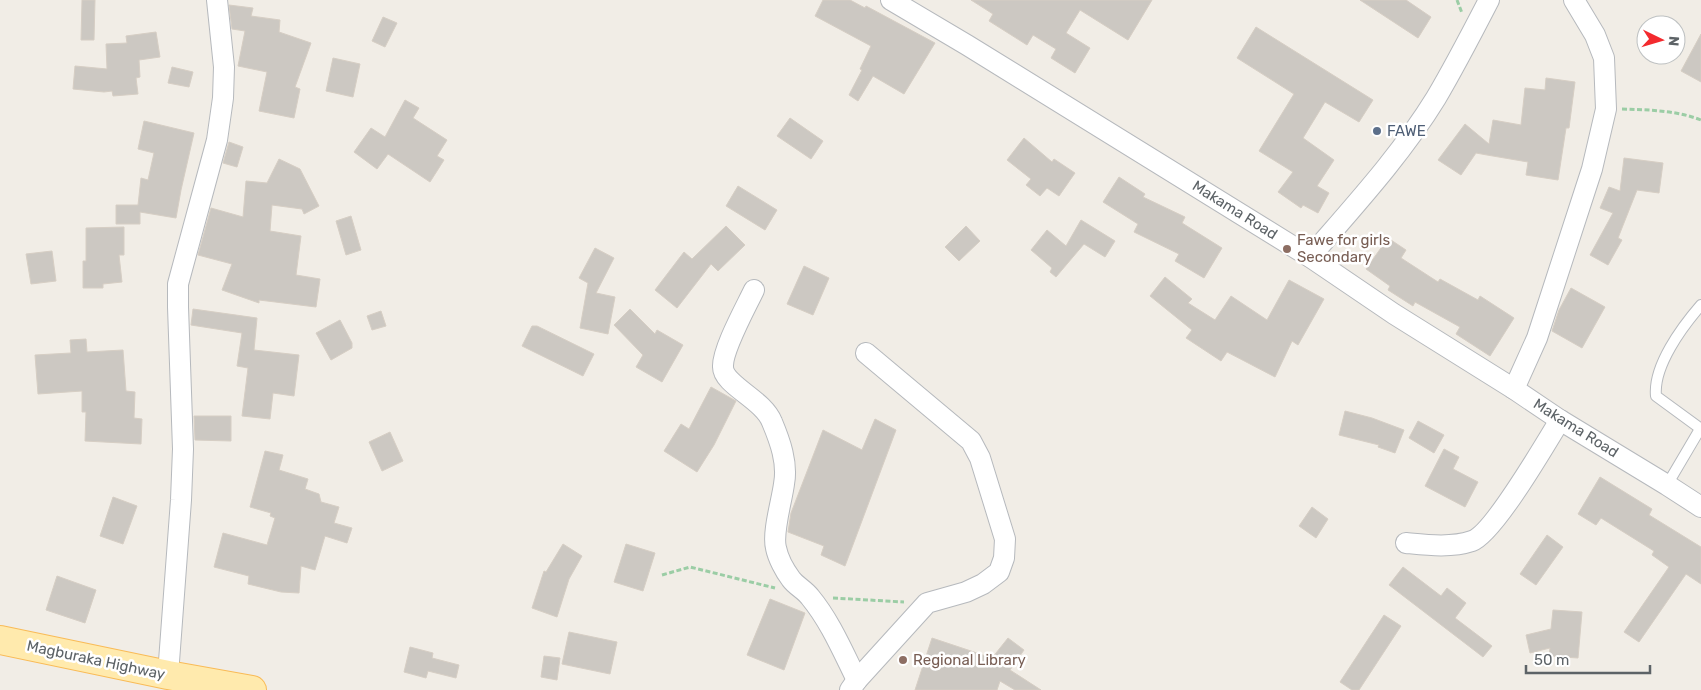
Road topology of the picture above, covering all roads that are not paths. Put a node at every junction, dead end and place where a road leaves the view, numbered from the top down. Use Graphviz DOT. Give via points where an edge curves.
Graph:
graph roads {
  1 [pos="217,0"];
  2 [pos="891,0"];
  3 [pos="1489,0"];
  4 [pos="1574,0"];
  5 [pos="1310,257"];
  6 [pos="754,290"];
  7 [pos="1701,305"];
  8 [pos="866,353"];
  9 [pos="1514,389"];
  10 [pos="1560,420"];
  11 [pos="1701,429"];
  12 [pos="1667,485"];
  13 [pos="1701,507"];
  14 [pos="1406,543"];
  15 [pos="0,640"];
  16 [pos="168,675"];
  17 [pos="854,685"];
  18 [pos="252,690"];
  1 -- 16 [label="street" via="224,67 223,98 217,140 178,284 183,450"];
  2 -- 5 [label="street, Makama Road"];
  3 -- 5 [label="street" via="1436,98 1407,140"];
  4 -- 9 [label="street" via="1595,35 1604,58 1606,109 1592,169 1537,338"];
  5 -- 9 [label="street, Makama Road"];
  6 -- 17 [label="street" via="725,353 722,367 727,379 761,405 771,419 784,460 785,483 779,504 775,547 791,579 810,596 826,622"];
  7 -- 11 [label="lane" via="1678,336 1659,371 1655,386 1656,396"];
  8 -- 17 [label="street" via="971,441 980,458 1005,539 999,572 966,592 927,603"];
  9 -- 10 [label="street, Makama Road"];
  10 -- 12 [label="street, Makama Road"];
  10 -- 14 [label="street" via="1506,505 1473,541 1428,545"];
  11 -- 12 [label="lane"];
  12 -- 13 [label="street, Makama Road"];
  15 -- 16 [label="main road, Magburaka Highway"];
  16 -- 18 [label="main road, Magburaka Highway"];
}
